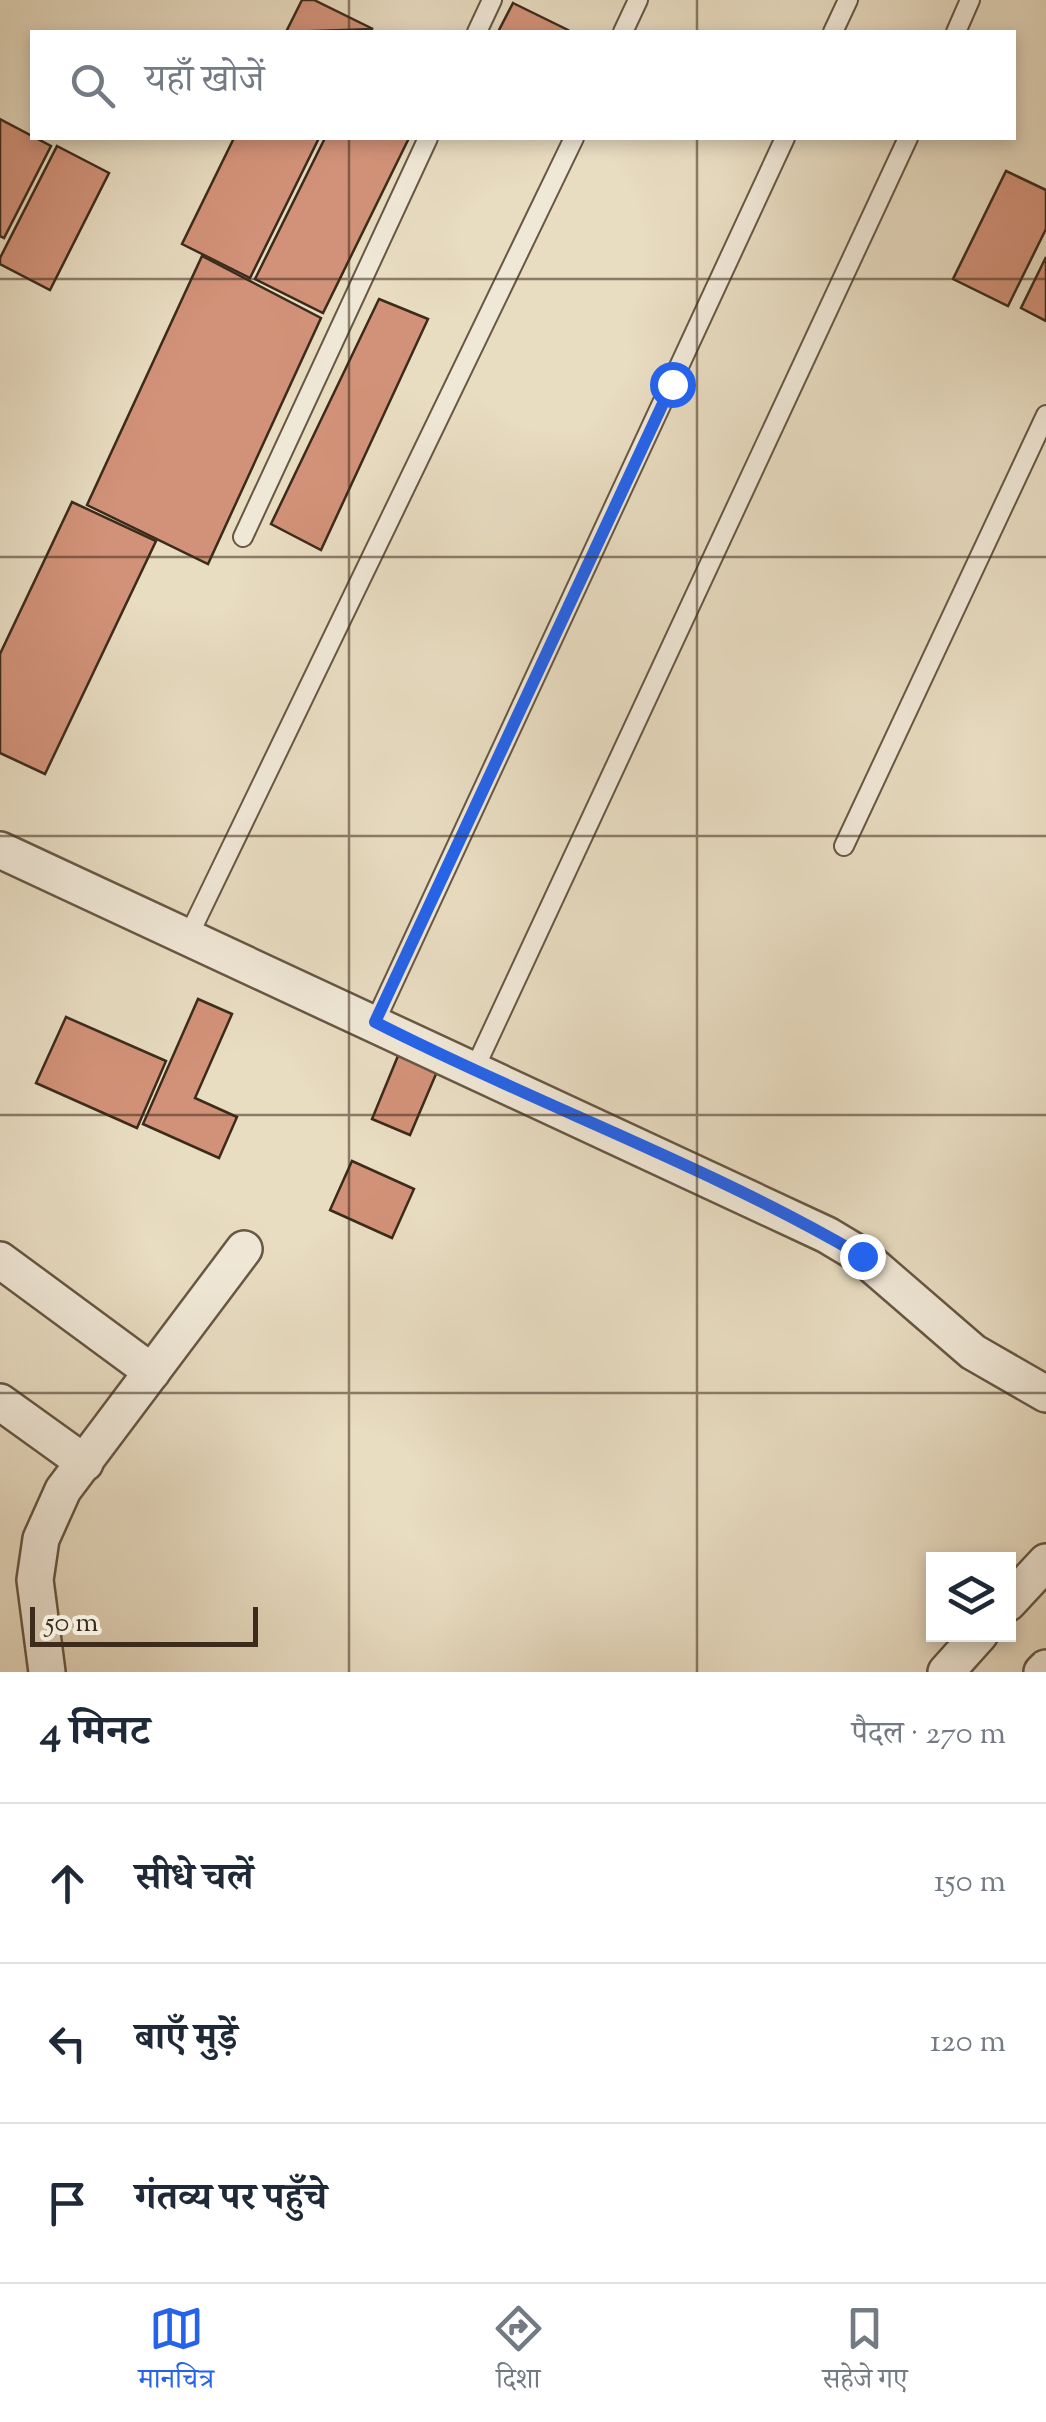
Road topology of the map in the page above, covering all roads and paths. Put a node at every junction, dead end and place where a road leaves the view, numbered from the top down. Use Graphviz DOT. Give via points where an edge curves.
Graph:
graph roads {
  1 [pos="492,0"];
  2 [pos="638,0"];
  3 [pos="848,0"];
  4 [pos="970,0"];
  5 [pos="478,30"];
  6 [pos="623,30"];
  7 [pos="834,30"];
  8 [pos="957,30"];
  9 [pos="427,140"];
  10 [pos="573,140"];
  11 [pos="784,140"];
  12 [pos="907,140"];
  13 [pos="1046,414"];
  14 [pos="243,537"];
  15 [pos="844,846"];
  16 [pos="0,850"];
  17 [pos="187,940"];
  18 [pos="375,1022"];
  19 [pos="473,1072"];
  20 [pos="244,1248"];
  21 [pos="0,1260"];
  22 [pos="152,1372"];
  23 [pos="1046,1394"];
  24 [pos="0,1402"];
  25 [pos="84,1463"];
  26 [pos="1046,1562"];
  27 [pos="1016,1594"];
  28 [pos="973,1642"];
  29 [pos="46,1672"];
  30 [pos="946,1672"];
  1 -- 5 [label="lane"];
  2 -- 6 [label="lane"];
  3 -- 7 [label="lane"];
  4 -- 8 [label="lane"];
  9 -- 14 [label="lane"];
  10 -- 17 [label="lane"];
  11 -- 18 [label="lane"];
  12 -- 19 [label="lane"];
  13 -- 15 [label="lane"];
  16 -- 17 [label="street"];
  17 -- 18 [label="street"];
  18 -- 19 [label="street"];
  19 -- 23 [label="street" via="827,1236 862,1256 973,1352"];
  20 -- 22 [label="street"];
  21 -- 22 [label="street"];
  22 -- 25 [label="street"];
  24 -- 25 [label="street"];
  25 -- 29 [label="street" via="63,1490 42,1539 35,1580"];
  26 -- 27 [label="street"];
  28 -- 30 [label="street"];
}
